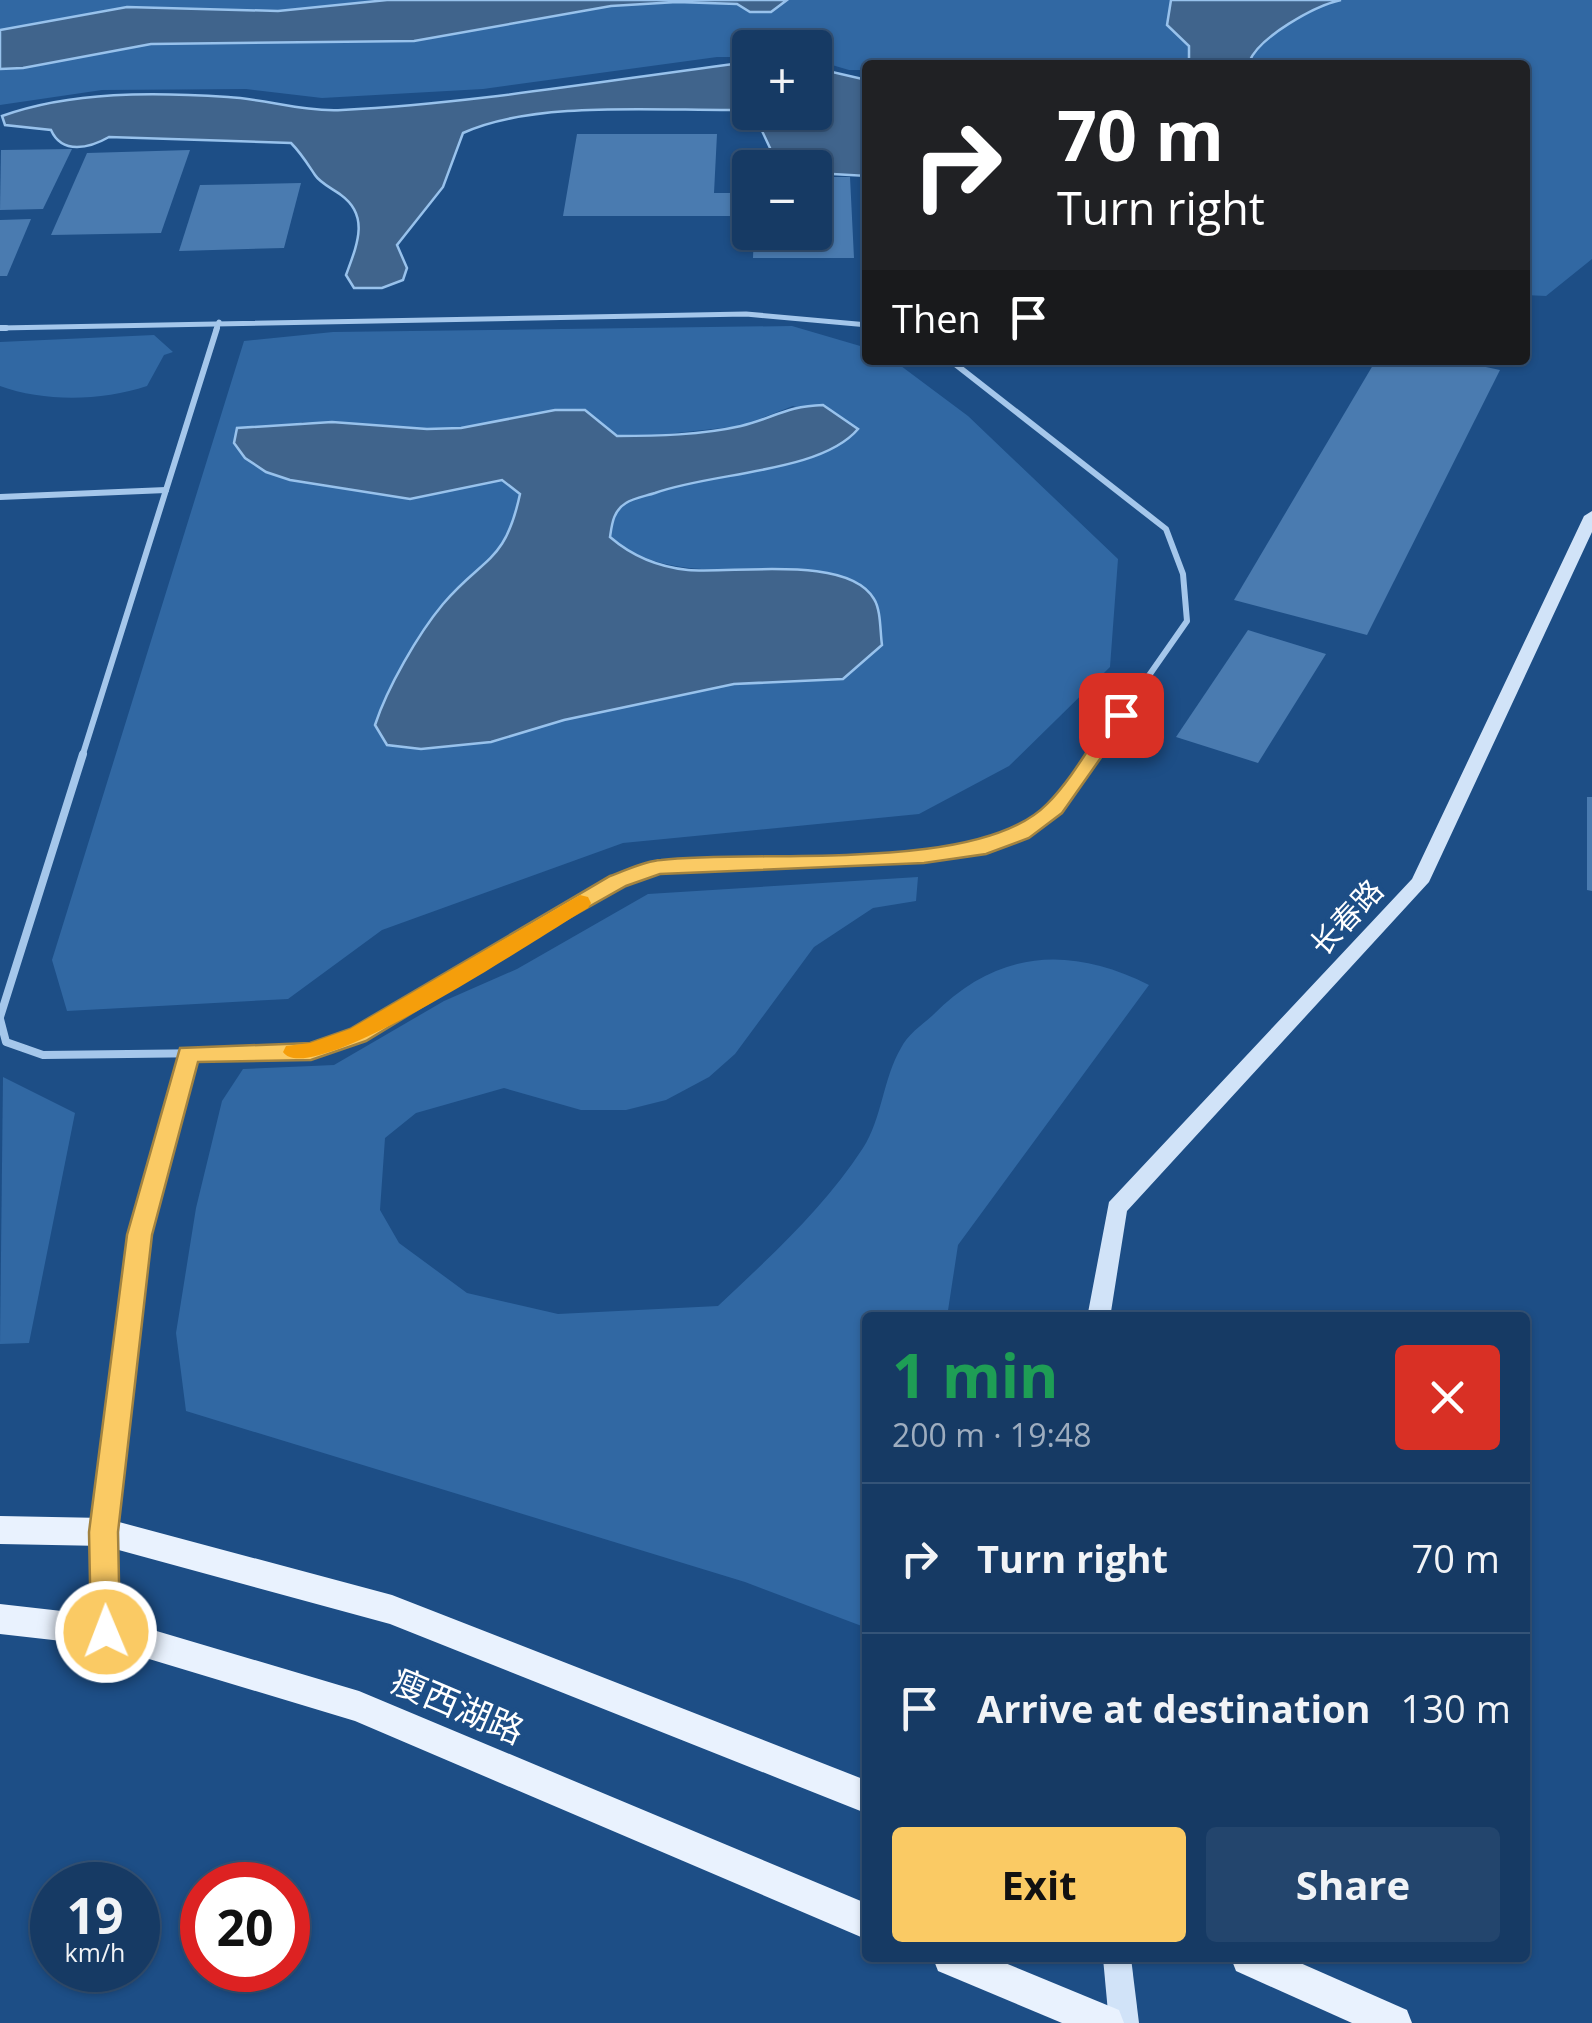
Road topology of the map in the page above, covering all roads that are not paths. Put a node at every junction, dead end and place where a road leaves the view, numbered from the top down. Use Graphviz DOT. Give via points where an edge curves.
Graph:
graph roads {
  1 [pos="219,322"];
  2 [pos="862,324"];
  3 [pos="0,328"];
  4 [pos="956,365"];
  5 [pos="166,490"];
  6 [pos="0,498"];
  7 [pos="1592,516"];
  8 [pos="0,1018"];
  9 [pos="188,1054"];
  10 [pos="1099,1312"];
  11 [pos="0,1530"];
  12 [pos="104,1532"];
  13 [pos="0,1619"];
  14 [pos="106,1632"];
  15 [pos="862,1796"];
  16 [pos="862,1919"];
  17 [pos="961,1962"];
  18 [pos="1117,1962"];
  19 [pos="1258,1962"];
  20 [pos="1106,2023"];
  21 [pos="1124,2023"];
  22 [pos="1394,2023"];
  1 -- 2 [label="lane" via="746,314"];
  1 -- 3 [label="lane"];
  1 -- 5 [label="lane"];
  4 -- 9 [label="lane" via="1166,529 1188,588 1187,621 1055,809 1022,833 979,849 658,867 618,881 358,1035 311,1052"];
  5 -- 6 [label="lane"];
  5 -- 8 [label="lane"];
  7 -- 10 [label="street, 长春路" via="1420,882 1117,1208"];
  8 -- 9 [label="lane" via="6,1042 44,1055"];
  9 -- 12 [label="lane" via="140,1235"];
  11 -- 12 [label="main road, 瘦西湖路"];
  12 -- 14 [label="lane"];
  12 -- 15 [label="main road, 瘦西湖路" via="392,1610"];
  13 -- 14 [label="main road, 瘦西湖路"];
  14 -- 16 [label="main road, 瘦西湖路" via="359,1707"];
  17 -- 20 [label="main road"];
  18 -- 21 [label="street"];
  19 -- 22 [label="main road"];
}
